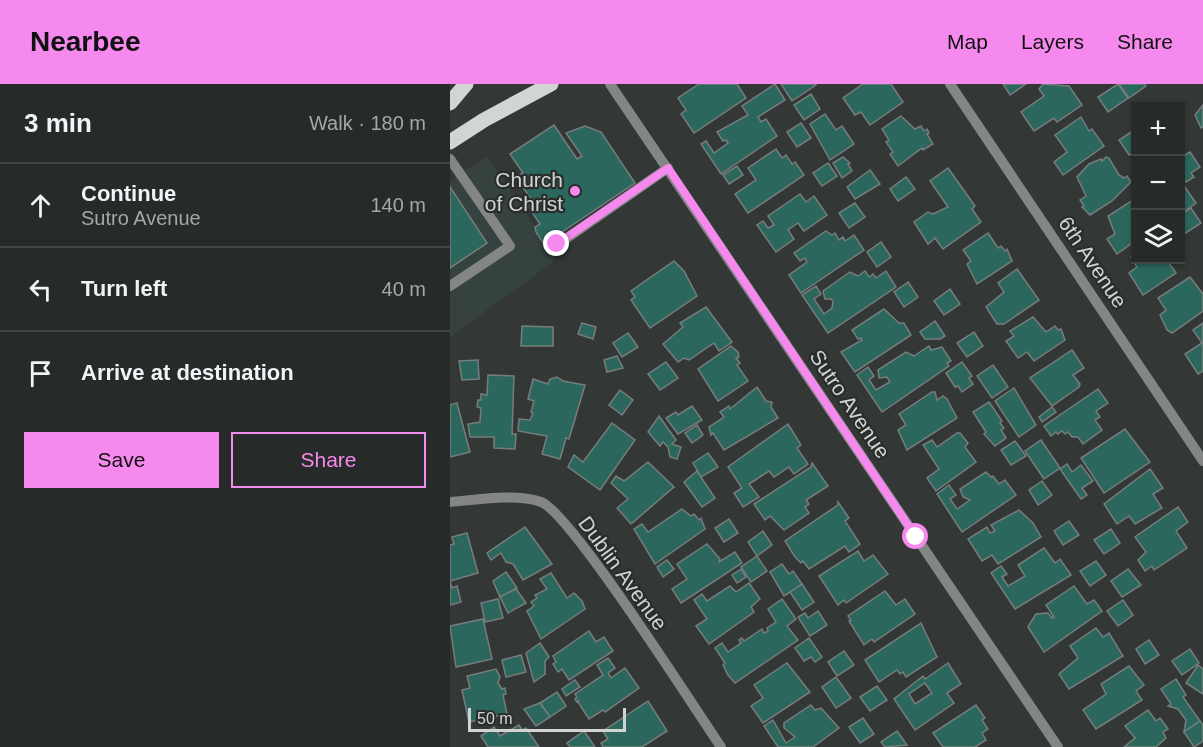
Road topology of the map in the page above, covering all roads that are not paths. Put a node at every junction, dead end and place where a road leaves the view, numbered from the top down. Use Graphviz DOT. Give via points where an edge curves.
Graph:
graph roads {
  1 [pos="466,84"];
  2 [pos="550,84"];
  3 [pos="610,84"];
  4 [pos="951,84"];
  5 [pos="450,103"];
  6 [pos="450,142"];
  7 [pos="450,159"];
  8 [pos="668,168"];
  9 [pos="557,244"];
  10 [pos="450,286"];
  11 [pos="1203,461"];
  12 [pos="450,502"];
  13 [pos="721,747"];
  14 [pos="1058,747"];
  1 -- 5 [label="main road"];
  2 -- 6 [label="main road"];
  3 -- 8 [label="street, Sutro Avenue"];
  4 -- 11 [label="street, 6th Avenue"];
  7 -- 10 [label="street" via="510,246"];
  8 -- 9 [label="street"];
  8 -- 14 [label="street, Sutro Avenue"];
  12 -- 13 [label="street, Dublin Avenue" via="499,498 542,502 578,538"];
}
